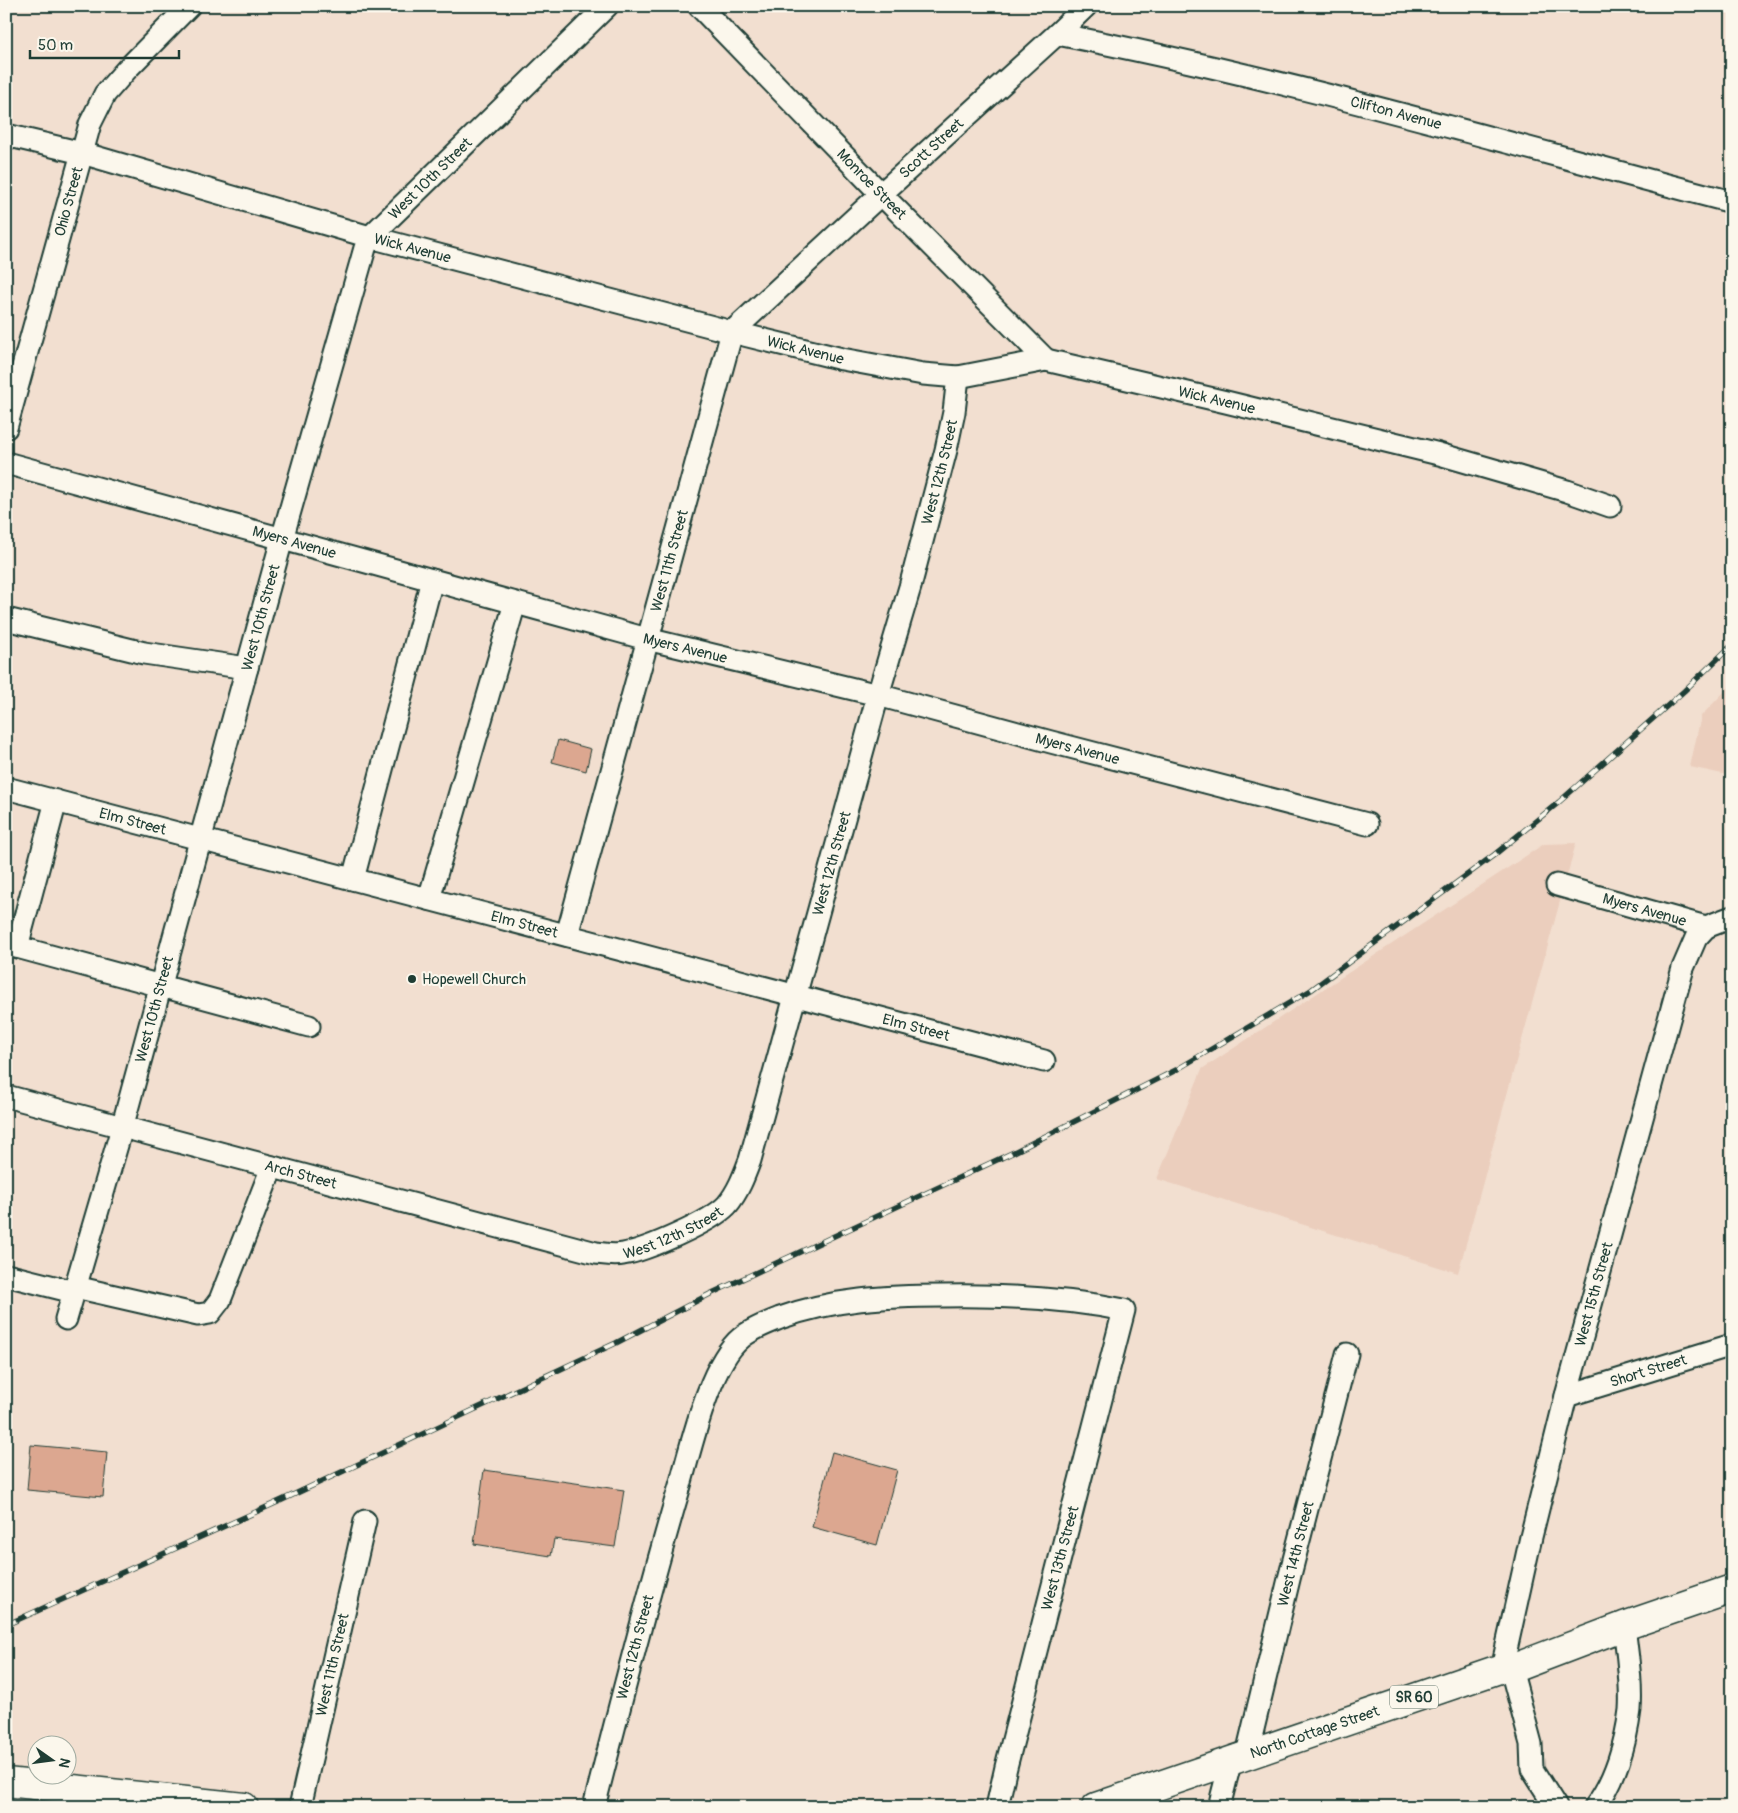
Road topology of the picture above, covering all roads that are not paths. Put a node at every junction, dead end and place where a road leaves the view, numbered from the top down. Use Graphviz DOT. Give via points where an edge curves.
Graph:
graph roads {
  1 [pos="189,6"];
  2 [pos="608,6"];
  3 [pos="699,6"];
  4 [pos="1086,6"];
  5 [pos="1058,34"];
  6 [pos="6,135"];
  7 [pos="82,153"];
  8 [pos="881,194"];
  9 [pos="1732,202"];
  10 [pos="370,237"];
  11 [pos="732,332"];
  12 [pos="1046,360"];
  13 [pos="958,377"];
  14 [pos="6,428"];
  15 [pos="6,463"];
  16 [pos="1610,506"];
  17 [pos="282,540"];
  18 [pos="432,580"];
  19 [pos="515,603"];
  20 [pos="6,619"];
  21 [pos="647,639"];
  22 [pos="247,668"];
  23 [pos="878,695"];
  24 [pos="6,788"];
  25 [pos="56,801"];
  26 [pos="1367,824"];
  27 [pos="201,839"];
  28 [pos="353,879"];
  29 [pos="1557,884"];
  30 [pos="429,899"];
  31 [pos="1732,917"];
  32 [pos="1706,927"];
  33 [pos="567,935"];
  34 [pos="12,945"];
  35 [pos="161,985"];
  36 [pos="795,995"];
  37 [pos="309,1026"];
  38 [pos="1044,1061"];
  39 [pos="6,1096"];
  40 [pos="122,1128"];
  41 [pos="272,1167"];
  42 [pos="596,1253"];
  43 [pos="6,1275"];
  44 [pos="74,1290"];
  45 [pos="1124,1310"];
  46 [pos="66,1319"];
  47 [pos="1732,1345"];
  48 [pos="1347,1354"];
  49 [pos="1566,1396"];
  50 [pos="365,1521"];
  51 [pos="1732,1589"];
  52 [pos="1624,1626"];
  53 [pos="1506,1668"];
  54 [pos="1239,1757"];
  55 [pos="6,1782"];
  56 [pos="244,1807"];
  57 [pos="300,1807"];
  58 [pos="594,1807"];
  59 [pos="997,1807"];
  60 [pos="1096,1807"];
  61 [pos="1219,1807"];
  62 [pos="1556,1807"];
  63 [pos="1595,1807"];
  1 -- 7 [label="street, Ohio Street" via="105,94 90,124"];
  2 -- 10 [label="street, West 10th Street"];
  3 -- 8 [label="street, Monroe Street"];
  4 -- 5 [label="street, Scott Street"];
  5 -- 8 [label="street, Scott Street"];
  5 -- 9 [label="street, Clifton Avenue" via="1279,83"];
  6 -- 7 [label="street, Wick Avenue"];
  7 -- 10 [label="street, Wick Avenue"];
  7 -- 14 [label="street, Ohio Street"];
  8 -- 11 [label="street, Scott Street"];
  8 -- 12 [label="street, Monroe Street"];
  10 -- 11 [label="street, Wick Avenue"];
  10 -- 17 [label="street, West 10th Street" via="353,286"];
  11 -- 13 [label="street, Wick Avenue" via="878,366"];
  11 -- 21 [label="street, West 11th Street"];
  12 -- 13 [label="street, Wick Avenue"];
  12 -- 16 [label="street, Wick Avenue" via="1439,454"];
  13 -- 23 [label="street, West 12th Street" via="946,450"];
  15 -- 17 [label="street, Myers Avenue"];
  17 -- 18 [label="street, Myers Avenue"];
  17 -- 22 [label="street, West 10th Street"];
  18 -- 19 [label="street, Myers Avenue"];
  18 -- 28 [label="street"];
  19 -- 21 [label="street, Myers Avenue"];
  19 -- 30 [label="street"];
  20 -- 22 [label="street" via="144,653"];
  21 -- 23 [label="street, Myers Avenue"];
  21 -- 33 [label="street, West 11th Street"];
  22 -- 27 [label="street, West 10th Street"];
  23 -- 26 [label="street, Myers Avenue"];
  23 -- 36 [label="street, West 12th Street"];
  24 -- 25 [label="street, Elm Street"];
  25 -- 27 [label="street, Elm Street"];
  25 -- 34 [label="street"];
  27 -- 28 [label="street, Elm Street"];
  27 -- 35 [label="street, West 10th Street"];
  28 -- 30 [label="street, Elm Street"];
  29 -- 32 [label="street, Myers Avenue"];
  30 -- 33 [label="street, Elm Street"];
  31 -- 32 [label="street, Myers Avenue"];
  32 -- 49 [label="street, West 15th Street" via="1696,938 1682,968"];
  33 -- 36 [label="street, Elm Street"];
  34 -- 35 [label="street"];
  35 -- 37 [label="street"];
  35 -- 40 [label="street, West 10th Street"];
  36 -- 38 [label="street, Elm Street"];
  36 -- 42 [label="street, West 12th Street" via="750,1160 728,1204 703,1222 647,1247 614,1255"];
  39 -- 40 [label="street, Arch Street"];
  40 -- 41 [label="street, Arch Street"];
  40 -- 44 [label="street, West 10th Street"];
  41 -- 42 [label="street, Arch Street"];
  41 -- 44 [label="street" via="220,1300 210,1314 198,1315"];
  43 -- 44 [label="street"];
  44 -- 46 [label="street, West 10th Street"];
  45 -- 58 [label="street, West 12th Street" via="1093,1304 975,1295 907,1296 845,1301 798,1312 742,1337 726,1354 716,1373 700,1418 629,1667"];
  45 -- 59 [label="street, West 13th Street"];
  47 -- 49 [label="street, Short Street"];
  48 -- 54 [label="street, West 14th Street"];
  49 -- 53 [label="street, West 15th Street" via="1531,1537"];
  50 -- 57 [label="street, West 11th Street"];
  51 -- 52 [label="main road, North Cottage Street / SR 60"];
  52 -- 53 [label="main road, North Cottage Street / SR 60"];
  52 -- 63 [label="street" via="1630,1710 1615,1768"];
  53 -- 54 [label="main road, North Cottage Street / SR 60"];
  53 -- 62 [label="street" via="1532,1744 1532,1768"];
  54 -- 60 [label="main road, North Cottage Street / SR 60"];
  54 -- 61 [label="street, West 14th Street"];
  55 -- 56 [label="main road"];
}
